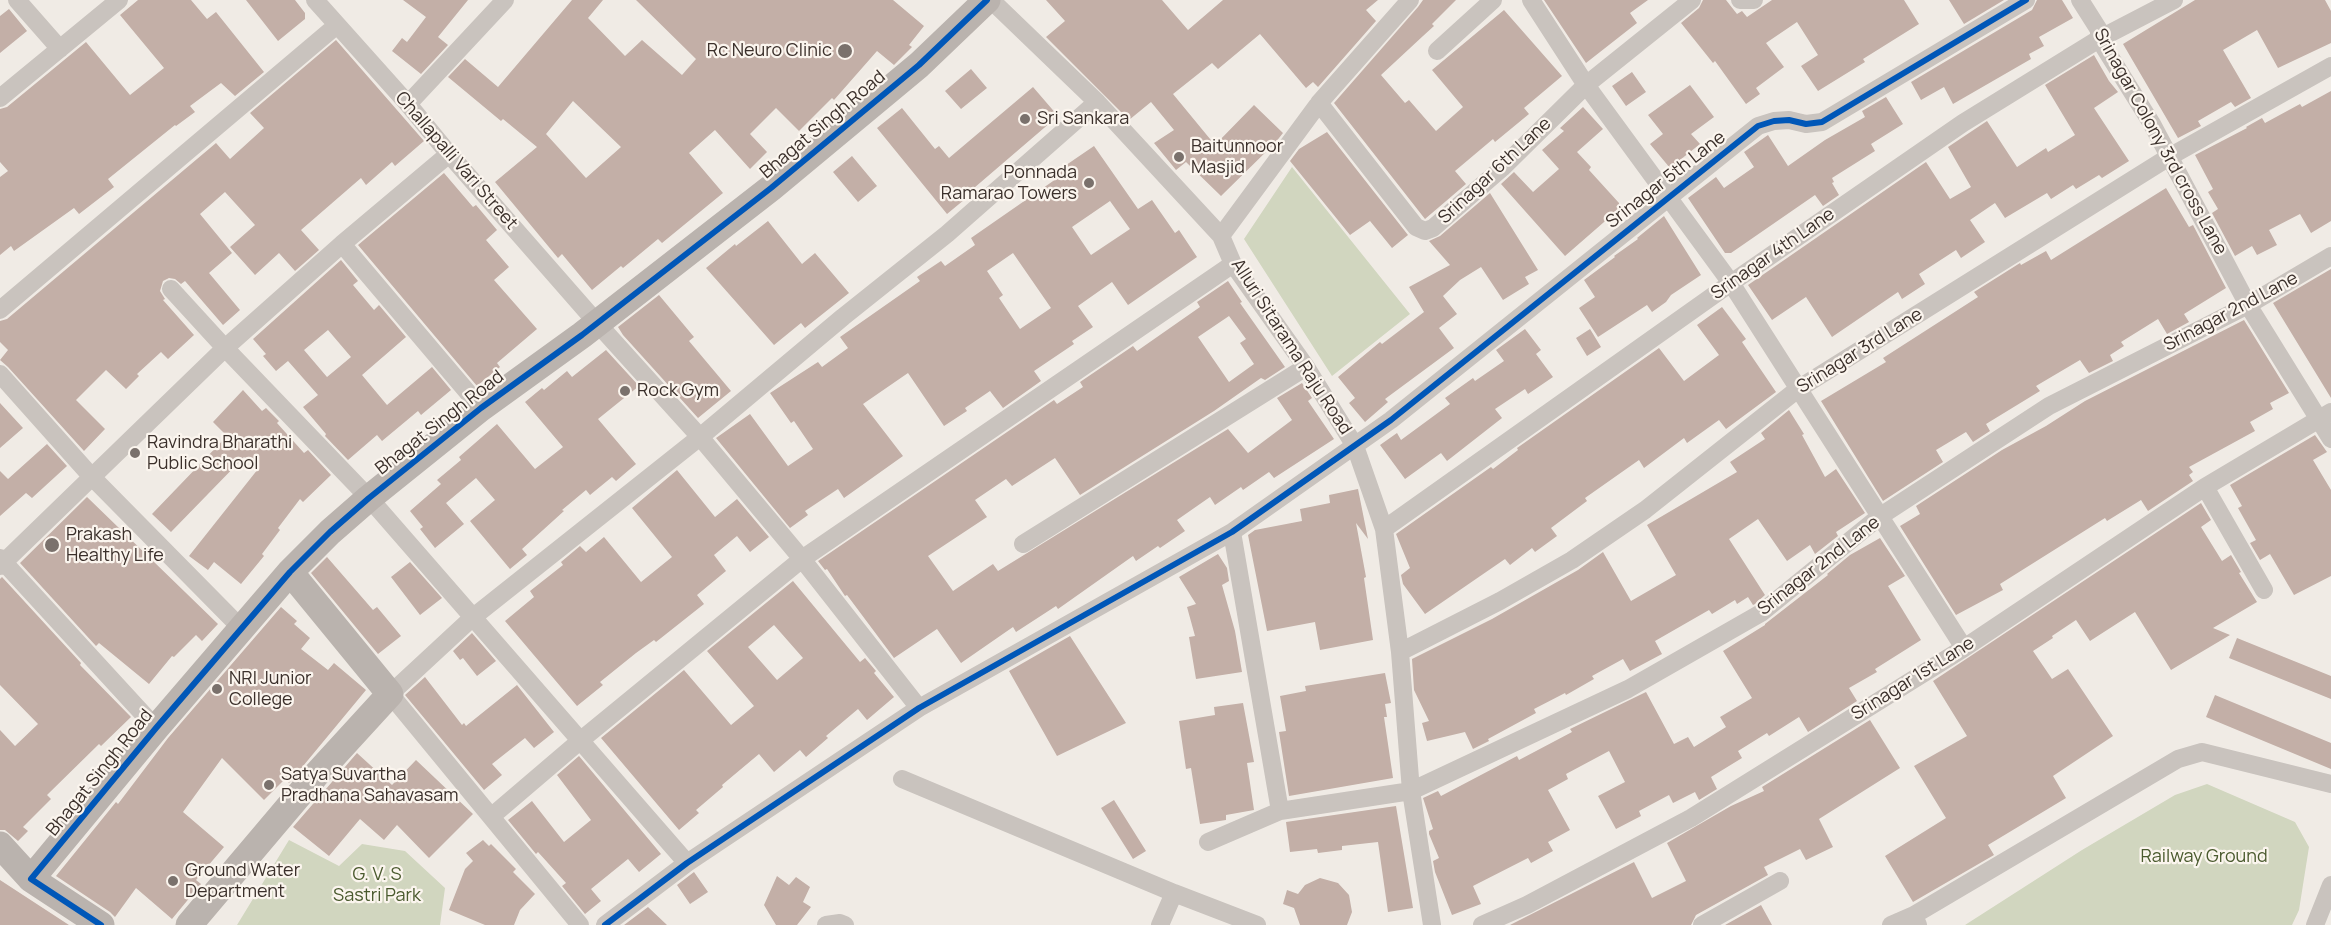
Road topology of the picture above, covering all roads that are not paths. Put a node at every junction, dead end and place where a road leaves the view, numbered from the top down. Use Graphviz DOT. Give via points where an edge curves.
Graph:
graph roads {
  1 [pos="17,0"];
  2 [pos="119,0"];
  3 [pos="315,0"];
  4 [pos="505,0"];
  5 [pos="987,0"];
  6 [pos="991,0"];
  7 [pos="1410,0"];
  8 [pos="1492,0"];
  9 [pos="1531,0"];
  10 [pos="1692,0"];
  11 [pos="2026,0"];
  12 [pos="2080,0"];
  13 [pos="2174,0"];
  14 [pos="1391,7"];
  15 [pos="337,25"];
  16 [pos="2099,39"];
  17 [pos="60,49"];
  18 [pos="1437,51"];
  19 [pos="2331,66"];
  20 [pos="1586,85"];
  21 [pos="0,98"];
  22 [pos="1096,102"];
  23 [pos="1319,103"];
  24 [pos="408,104"];
  25 [pos="449,154"];
  26 [pos="2169,157"];
  27 [pos="1667,197"];
  28 [pos="1221,236"];
  29 [pos="342,244"];
  30 [pos="2331,256"];
  31 [pos="1233,264"];
  32 [pos="1731,283"];
  33 [pos="171,289"];
  34 [pos="2247,305"];
  35 [pos="0,310"];
  36 [pos="597,323"];
  37 [pos="225,348"];
  38 [pos="1306,367"];
  39 [pos="0,374"];
  40 [pos="1798,389"];
  41 [pos="481,408"];
  42 [pos="2325,416"];
  43 [pos="700,437"];
  44 [pos="2331,439"];
  45 [pos="1355,446"];
  46 [pos="91,476"];
  47 [pos="2205,487"];
  48 [pos="369,498"];
  49 [pos="1879,517"];
  50 [pos="1384,530"];
  51 [pos="1232,532"];
  52 [pos="1023,544"];
  53 [pos="802,559"];
  54 [pos="1,562"];
  55 [pos="290,572"];
  56 [pos="2264,590"];
  57 [pos="472,618"];
  58 [pos="241,628"];
  59 [pos="1964,648"];
  60 [pos="1400,652"];
  61 [pos="390,694"];
  62 [pos="919,708"];
  63 [pos="156,728"];
  64 [pos="581,740"];
  65 [pos="902,778"];
  66 [pos="2331,784"];
  67 [pos="1411,791"];
  68 [pos="1280,811"];
  69 [pos="492,816"];
  70 [pos="1208,842"];
  71 [pos="0,845"];
  72 [pos="687,863"];
  73 [pos="31,879"];
  74 [pos="1780,881"];
  75 [pos="2331,886"];
  76 [pos="1174,893"];
  77 [pos="1916,920"];
  78 [pos="100,924"];
  79 [pos="189,925"];
  80 [pos="580,925"];
  81 [pos="605,925"];
  82 [pos="826,925"];
  83 [pos="845,925"];
  84 [pos="1161,925"];
  85 [pos="1257,925"];
  86 [pos="1432,925"];
  87 [pos="1482,925"];
  88 [pos="1702,925"];
  89 [pos="1891,925"];
  90 [pos="2315,925"];
  1 -- 17 [label="street"];
  2 -- 17 [label="street"];
  3 -- 15 [label="street, Challapalli Vari Street"];
  4 -- 24 [label="street"];
  5 -- 36 [label="street, Bhagat Singh Road" via="919,65 771,188"];
  6 -- 22 [label="street, Alluri Sitarama Raju Road"];
  7 -- 14 [label="street"];
  8 -- 18 [label="street"];
  9 -- 20 [label="street"];
  10 -- 20 [label="street, Srinagar 6th Lane"];
  11 -- 27 [label="street, Srinagar 5th Lane" via="1822,122 1789,120 1758,126"];
  12 -- 16 [label="street, Srinagar Colony 3rd cross Lane" via="2099,30"];
  13 -- 16 [label="street, Srinagar 4th Lane"];
  14 -- 23 [label="street"];
  15 -- 24 [label="street, Challapalli Vari Street"];
  15 -- 35 [label="street"];
  16 -- 26 [label="street, Srinagar Colony 3rd cross Lane"];
  16 -- 32 [label="street, Srinagar 4th Lane" via="1963,123"];
  17 -- 21 [label="street"];
  19 -- 26 [label="street, Srinagar 3rd Lane"];
  20 -- 23 [label="street, Srinagar 6th Lane" via="1502,168 1425,231 1416,227"];
  20 -- 27 [label="street"];
  22 -- 28 [label="street, Alluri Sitarama Raju Road"];
  22 -- 43 [label="street" via="947,234"];
  23 -- 28 [label="street"];
  24 -- 25 [label="street, Challapalli Vari Street"];
  25 -- 29 [label="street"];
  25 -- 36 [label="street, Challapalli Vari Street"];
  26 -- 34 [label="street, Srinagar Colony 3rd cross Lane"];
  26 -- 40 [label="street, Srinagar 3rd Lane"];
  27 -- 32 [label="street"];
  27 -- 45 [label="street, Srinagar 5th Lane"];
  28 -- 31 [label="street, Alluri Sitarama Raju Road"];
  29 -- 37 [label="street"];
  29 -- 41 [label="street"];
  30 -- 34 [label="street, Srinagar 2nd Lane"];
  31 -- 38 [label="street, Alluri Sitarama Raju Road"];
  31 -- 53 [label="street"];
  32 -- 40 [label="street"];
  32 -- 50 [label="street, Srinagar 4th Lane"];
  33 -- 37 [label="street"];
  34 -- 42 [label="street, Srinagar Colony 3rd cross Lane"];
  34 -- 49 [label="street, Srinagar 2nd Lane" via="2049,406"];
  36 -- 41 [label="street, Bhagat Singh Road"];
  36 -- 43 [label="street, Challapalli Vari Street"];
  37 -- 46 [label="street"];
  37 -- 48 [label="street"];
  38 -- 45 [label="street, Alluri Sitarama Raju Road"];
  38 -- 52 [label="street"];
  39 -- 46 [label="street"];
  40 -- 49 [label="street"];
  40 -- 60 [label="street, Srinagar 3rd Lane" via="1645,510 1572,560"];
  41 -- 48 [label="street, Bhagat Singh Road"];
  42 -- 44 [label="street, Srinagar Colony 3rd cross Lane"];
  42 -- 47 [label="street, Srinagar 1st Lane"];
  43 -- 53 [label="street, Challapalli Vari Street"];
  43 -- 57 [label="street"];
  45 -- 50 [label="street, Alluri Sitarama Raju Road"];
  45 -- 51 [label="street, Srinagar 5th Lane"];
  46 -- 54 [label="street"];
  46 -- 58 [label="street"];
  47 -- 56 [label="street"];
  47 -- 59 [label="street, Srinagar 1st Lane"];
  48 -- 55 [label="street, Bhagat Singh Road"];
  48 -- 57 [label="street"];
  49 -- 59 [label="street"];
  49 -- 67 [label="street, Srinagar 2nd Lane" via="1761,613 1628,689"];
  50 -- 60 [label="street, Alluri Sitarama Raju Road"];
  51 -- 62 [label="street, Srinagar 5th Lane"];
  51 -- 68 [label="street"];
  53 -- 62 [label="street, Challapalli Vari Street"];
  53 -- 64 [label="street"];
  54 -- 63 [label="street"];
  55 -- 58 [label="street, Bhagat Singh Road"];
  55 -- 61 [label="street"];
  57 -- 61 [label="street"];
  57 -- 64 [label="street"];
  58 -- 63 [label="street, Bhagat Singh Road"];
  59 -- 87 [label="street, Srinagar 1st Lane" via="1691,818"];
  60 -- 67 [label="street, Alluri Sitarama Raju Road"];
  61 -- 69 [label="street"];
  61 -- 79 [label="street"];
  62 -- 72 [label="street, Srinagar 5th Lane"];
  63 -- 73 [label="street, Bhagat Singh Road"];
  64 -- 69 [label="street"];
  64 -- 72 [label="street"];
  65 -- 76 [label="street"];
  66 -- 77 [label="street" via="2202,752 2178,759"];
  67 -- 68 [label="street, Srinagar 2nd Lane"];
  67 -- 86 [label="street, Alluri Sitarama Raju Road"];
  68 -- 70 [label="street"];
  69 -- 80 [label="street"];
  71 -- 73 [label="street"];
  72 -- 81 [label="street, Srinagar 5th Lane"];
  73 -- 78 [label="street"];
  74 -- 88 [label="street"];
  75 -- 90 [label="street"];
  76 -- 84 [label="street"];
  76 -- 85 [label="street"];
  77 -- 89 [label="street"];
  82 -- 83 [label="street"];
}
